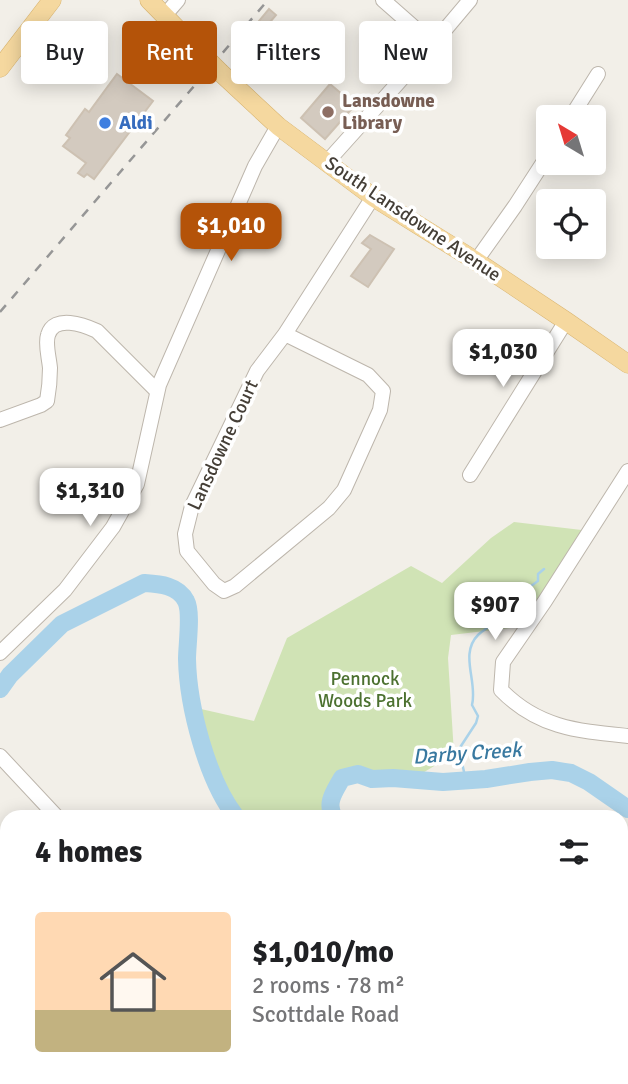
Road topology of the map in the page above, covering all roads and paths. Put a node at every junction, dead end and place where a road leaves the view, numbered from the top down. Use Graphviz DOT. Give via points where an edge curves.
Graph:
graph roads {
  1 [pos="52,0"];
  2 [pos="149,0"];
  3 [pos="178,0"];
  4 [pos="383,0"];
  5 [pos="470,0"];
  6 [pos="165,15"];
  7 [pos="407,21"];
  8 [pos="452,21"];
  9 [pos="0,68"];
  10 [pos="598,74"];
  11 [pos="397,84"];
  12 [pos="579,105"];
  13 [pos="278,126"];
  14 [pos="327,162"];
  15 [pos="536,174"];
  16 [pos="373,197"];
  17 [pos="476,261"];
  18 [pos="566,321"];
  19 [pos="285,334"];
  20 [pos="628,364"];
  21 [pos="157,391"];
  22 [pos="0,420"];
  23 [pos="628,471"];
  24 [pos="470,475"];
  25 [pos="0,653"];
  26 [pos="628,736"];
  27 [pos="0,755"];
  28 [pos="51,810"];
  1 -- 9 [label="main road"];
  2 -- 6 [label="main road, South Lansdowne Avenue"];
  3 -- 6 [label="street"];
  4 -- 7 [label="street"];
  5 -- 8 [label="street"];
  6 -- 13 [label="main road, South Lansdowne Avenue, bridge"];
  10 -- 12 [label="street"];
  11 -- 14 [label="street"];
  13 -- 14 [label="main road, South Lansdowne Avenue"];
  13 -- 21 [label="street" via="255,166"];
  14 -- 16 [label="main road, South Lansdowne Avenue"];
  15 -- 17 [label="street"];
  16 -- 17 [label="main road, South Lansdowne Avenue"];
  16 -- 19 [label="street, Lansdowne Court"];
  17 -- 18 [label="main road, South Lansdowne Avenue"];
  18 -- 20 [label="main road, South Lansdowne Avenue"];
  18 -- 24 [label="street"];
  19 -- 19 [label="street, Lansdowne Court" via="257,371 192,506 185,534 187,551 224,591 329,508 344,490 380,411 383,391 368,375"];
  21 -- 22 [label="street" via="97,331 67,322 50,329 47,337 47,401"];
  21 -- 25 [label="street" via="137,484 113,527 65,590"];
  23 -- 26 [label="street" via="503,662 501,690 514,704 552,724"];
  27 -- 28 [label="street"];
}
